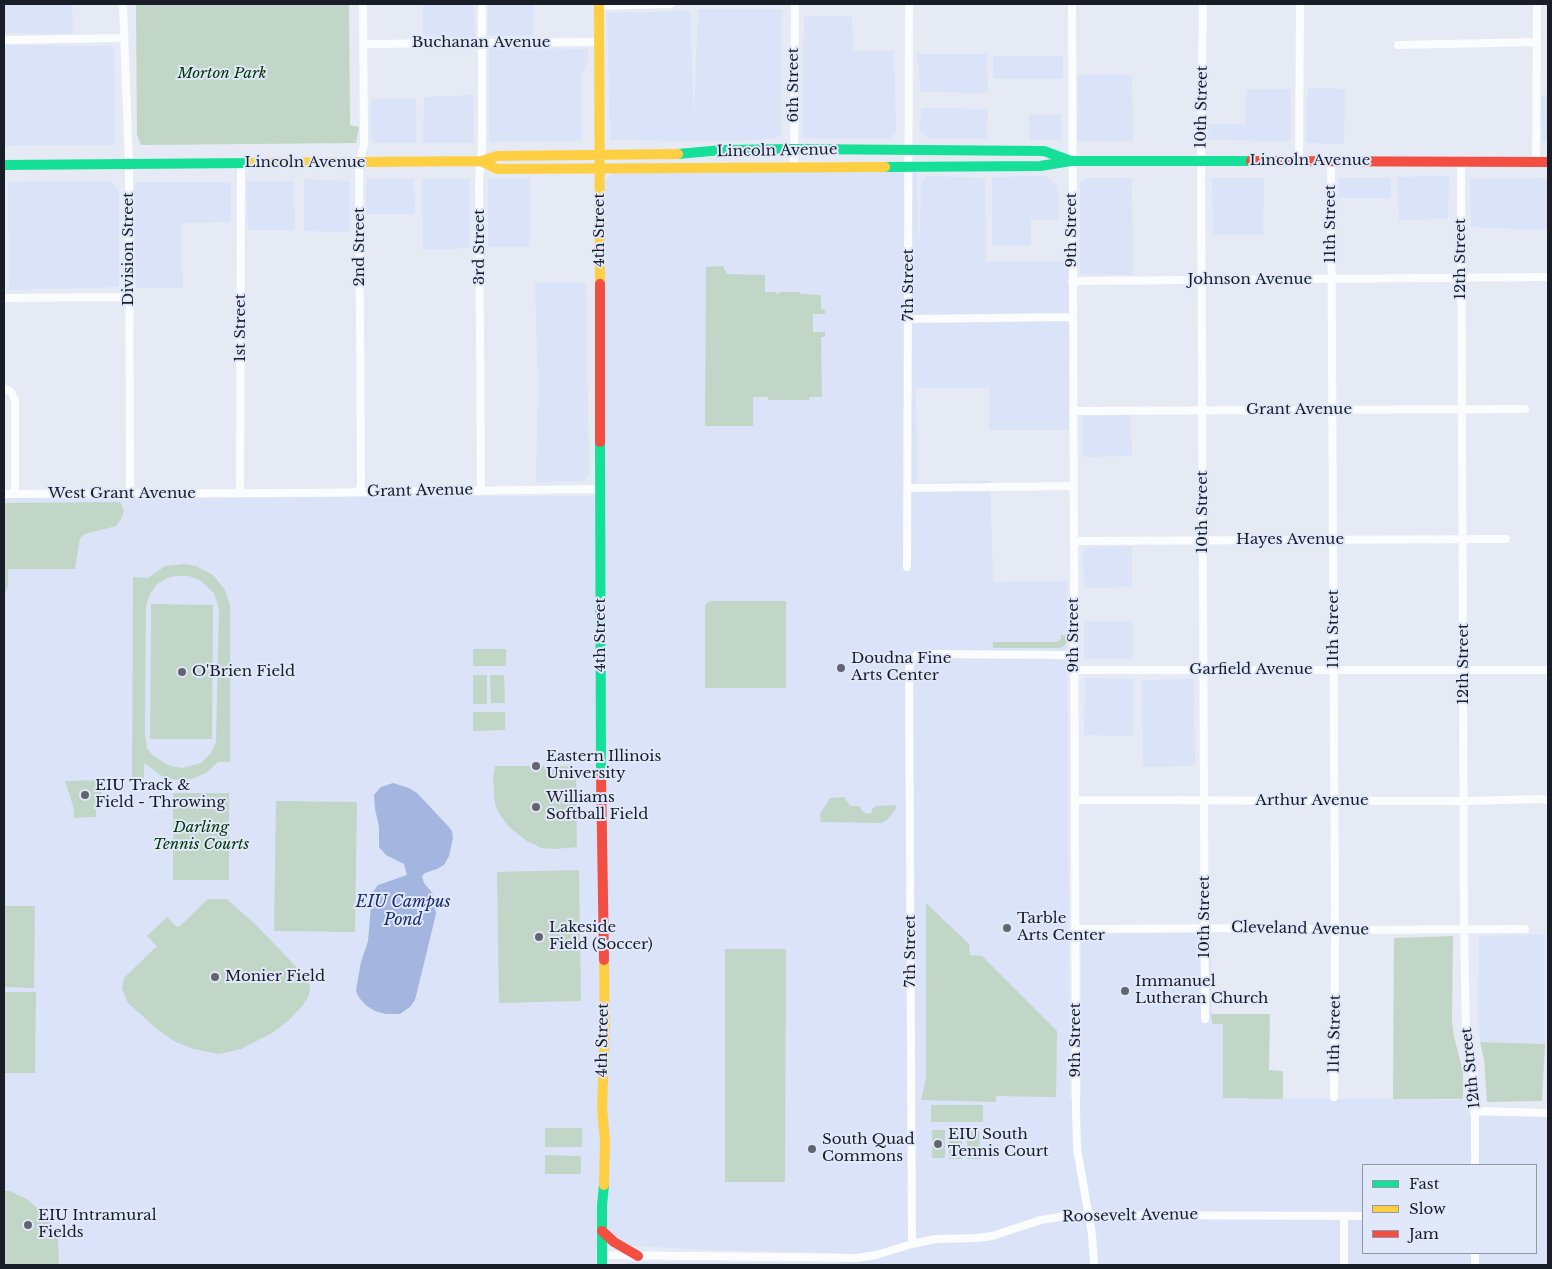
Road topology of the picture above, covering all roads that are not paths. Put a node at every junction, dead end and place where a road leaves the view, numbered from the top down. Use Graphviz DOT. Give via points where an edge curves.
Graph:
graph roads {
  1 [pos="123,4"];
  2 [pos="363,4"];
  3 [pos="482,4"];
  4 [pos="671,4"];
  5 [pos="795,4"];
  6 [pos="909,4"];
  7 [pos="1072,4"];
  8 [pos="1203,4"];
  9 [pos="1300,4"];
  10 [pos="1537,4"];
  11 [pos="599,5"];
  12 [pos="124,38"];
  13 [pos="4,40"];
  14 [pos="599,42"];
  15 [pos="1537,42"];
  16 [pos="482,43"];
  17 [pos="364,44"];
  18 [pos="1398,45"];
  19 [pos="794,149"];
  20 [pos="908,149"];
  21 [pos="600,155"];
  22 [pos="481,161"];
  23 [pos="1071,161"];
  24 [pos="1201,161"];
  25 [pos="1299,162"];
  26 [pos="1331,162"];
  27 [pos="1461,162"];
  28 [pos="1536,162"];
  29 [pos="1548,162"];
  30 [pos="241,163"];
  31 [pos="359,163"];
  32 [pos="129,164"];
  33 [pos="4,165"];
  34 [pos="794,167"];
  35 [pos="908,167"];
  36 [pos="600,168"];
  37 [pos="1461,278"];
  38 [pos="1548,278"];
  39 [pos="1332,279"];
  40 [pos="1202,280"];
  41 [pos="1072,281"];
  42 [pos="129,297"];
  43 [pos="4,298"];
  44 [pos="1072,317"];
  45 [pos="909,319"];
  46 [pos="4,388"];
  47 [pos="1462,409"];
  48 [pos="1525,409"];
  49 [pos="1203,410"];
  50 [pos="1332,410"];
  51 [pos="1073,411"];
  52 [pos="1073,486"];
  53 [pos="908,488"];
  54 [pos="600,489"];
  55 [pos="481,490"];
  56 [pos="359,492"];
  57 [pos="240,493"];
  58 [pos="4,494"];
  59 [pos="16,494"];
  60 [pos="130,494"];
  61 [pos="1463,539"];
  62 [pos="1506,539"];
  63 [pos="1203,540"];
  64 [pos="1333,540"];
  65 [pos="1074,541"];
  66 [pos="907,567"];
  67 [pos="1074,655"];
  68 [pos="1074,670"];
  69 [pos="1204,670"];
  70 [pos="1334,670"];
  71 [pos="1464,670"];
  72 [pos="1548,670"];
  73 [pos="1075,800"];
  74 [pos="1205,800"];
  75 [pos="1548,800"];
  76 [pos="1335,801"];
  77 [pos="1464,801"];
  78 [pos="1076,928"];
  79 [pos="1205,928"];
  80 [pos="1464,929"];
  81 [pos="1525,929"];
  82 [pos="1336,930"];
  83 [pos="1205,1019"];
  84 [pos="1334,1098"];
  85 [pos="1476,1111"];
  86 [pos="1548,1113"];
  87 [pos="1475,1164"];
  88 [pos="1088,1215"];
  89 [pos="1344,1216"];
  90 [pos="1362,1216"];
  91 [pos="602,1231"];
  92 [pos="912,1244"];
  93 [pos="638,1256"];
  94 [pos="602,1260"];
  95 [pos="1094,1265"];
  96 [pos="1344,1265"];
  1 -- 12 [label="street, Division Street"];
  2 -- 17 [label="street, 2nd Street"];
  3 -- 16 [label="street, 3rd Street"];
  4 -- 11 [label="street"];
  5 -- 19 [label="street, 6th Street"];
  6 -- 20 [label="street, 7th Street"];
  7 -- 23 [label="street, 9th Street"];
  8 -- 24 [label="street, 10th Street"];
  9 -- 25 [label="street"];
  10 -- 15 [label="street"];
  11 -- 14 [label="main road, 4th Street"];
  12 -- 13 [label="street"];
  12 -- 32 [label="street, Division Street"];
  14 -- 16 [label="street, Buchanan Avenue"];
  14 -- 21 [label="main road, 4th Street"];
  15 -- 18 [label="street"];
  15 -- 28 [label="street"];
  16 -- 17 [label="street, Buchanan Avenue"];
  16 -- 22 [label="street, 3rd Street"];
  17 -- 31 [label="street, 2nd Street" via="364,146"];
  19 -- 20 [label="main road, Lincoln Avenue"];
  19 -- 21 [label="main road, Lincoln Avenue"];
  19 -- 34 [label="street, 6th Street"];
  20 -- 23 [label="main road, Lincoln Avenue" via="1044,151"];
  20 -- 35 [label="street, 7th Street"];
  21 -- 22 [label="main road, Lincoln Avenue" via="497,156"];
  21 -- 36 [label="main road, 4th Street"];
  22 -- 31 [label="main road, Lincoln Avenue"];
  22 -- 36 [label="main road, Lincoln Avenue" via="497,169"];
  22 -- 55 [label="street, 3rd Street"];
  23 -- 24 [label="main road, Lincoln Avenue"];
  23 -- 35 [label="main road, Lincoln Avenue" via="1040,166"];
  23 -- 41 [label="street, 9th Street"];
  24 -- 25 [label="main road, Lincoln Avenue"];
  24 -- 40 [label="street, 10th Street"];
  25 -- 26 [label="main road, Lincoln Avenue"];
  26 -- 27 [label="main road, Lincoln Avenue"];
  26 -- 39 [label="street, 11th Street"];
  27 -- 28 [label="main road, Lincoln Avenue"];
  27 -- 37 [label="street, 12th Street"];
  28 -- 29 [label="main road, Lincoln Avenue"];
  30 -- 31 [label="main road, Lincoln Avenue"];
  30 -- 32 [label="main road, Lincoln Avenue"];
  30 -- 57 [label="street, 1st Street"];
  31 -- 56 [label="street, 2nd Street"];
  32 -- 33 [label="main road, Lincoln Avenue"];
  32 -- 42 [label="street, Division Street"];
  34 -- 35 [label="main road, Lincoln Avenue"];
  34 -- 36 [label="main road, Lincoln Avenue"];
  35 -- 45 [label="street, 7th Street"];
  36 -- 54 [label="main road, 4th Street"];
  37 -- 38 [label="street, Johnson Avenue"];
  37 -- 39 [label="street, Johnson Avenue"];
  37 -- 47 [label="street, 12th Street"];
  39 -- 40 [label="street, Johnson Avenue"];
  39 -- 50 [label="street, 11th Street"];
  40 -- 41 [label="street, Johnson Avenue"];
  40 -- 49 [label="street, 10th Street"];
  41 -- 44 [label="street, 9th Street"];
  42 -- 43 [label="street"];
  42 -- 60 [label="street, Division Street"];
  44 -- 45 [label="street"];
  44 -- 51 [label="street, 9th Street"];
  45 -- 53 [label="street, 7th Street"];
  46 -- 59 [label="street" via="15,400"];
  47 -- 48 [label="street, Grant Avenue"];
  47 -- 50 [label="street, Grant Avenue"];
  47 -- 61 [label="street, 12th Street"];
  49 -- 50 [label="street, Grant Avenue"];
  49 -- 51 [label="street, Grant Avenue"];
  49 -- 63 [label="street, 10th Street"];
  50 -- 64 [label="street, 11th Street"];
  51 -- 52 [label="street, 9th Street"];
  52 -- 53 [label="street"];
  52 -- 65 [label="street, 9th Street"];
  53 -- 66 [label="street, 7th Street"];
  54 -- 55 [label="street, Grant Avenue"];
  54 -- 91 [label="main road, 4th Street" via="605,1021"];
  55 -- 56 [label="street, Grant Avenue"];
  56 -- 57 [label="street, Grant Avenue"];
  57 -- 60 [label="street, West Grant Avenue"];
  58 -- 59 [label="street, West Grant Avenue"];
  59 -- 60 [label="street, West Grant Avenue"];
  61 -- 62 [label="street, Hayes Avenue"];
  61 -- 64 [label="street, Hayes Avenue"];
  61 -- 71 [label="street, 12th Street"];
  63 -- 64 [label="street, Hayes Avenue"];
  63 -- 65 [label="street, Hayes Avenue"];
  63 -- 69 [label="street, 10th Street"];
  64 -- 70 [label="street, 11th Street"];
  65 -- 67 [label="street, 9th Street"];
  67 -- 68 [label="street, 9th Street"];
  67 -- 92 [label="street, 7th Street" via="918,654 912,659 909,669"];
  68 -- 69 [label="street, Garfield Avenue"];
  68 -- 73 [label="street, 9th Street"];
  69 -- 70 [label="street, Garfield Avenue"];
  69 -- 74 [label="street, 10th Street"];
  70 -- 71 [label="street, Garfield Avenue"];
  70 -- 76 [label="street, 11th Street"];
  71 -- 72 [label="street, Garfield Avenue"];
  71 -- 77 [label="street, 12th Street"];
  73 -- 74 [label="street, Arthur Avenue"];
  73 -- 78 [label="street, 9th Street"];
  74 -- 76 [label="street, Arthur Avenue"];
  74 -- 79 [label="street, 10th Street"];
  75 -- 77 [label="street, Arthur Avenue"];
  76 -- 77 [label="street, Arthur Avenue"];
  76 -- 82 [label="street, 11th Street"];
  77 -- 80 [label="street, 12th Street"];
  78 -- 79 [label="street, Cleveland Avenue"];
  78 -- 88 [label="street, 9th Street" via="1077,1135"];
  79 -- 82 [label="street, Cleveland Avenue"];
  79 -- 83 [label="street, 10th Street"];
  80 -- 81 [label="street, Cleveland Avenue"];
  80 -- 82 [label="street, Cleveland Avenue"];
  80 -- 85 [label="street, 12th Street" via="1466,1031"];
  82 -- 84 [label="street, 11th Street"];
  85 -- 86 [label="street"];
  85 -- 87 [label="street, 12th Street"];
  88 -- 89 [label="street, Roosevelt Avenue"];
  88 -- 92 [label="street, Roosevelt Avenue" via="1041,1220 984,1237 935,1239"];
  88 -- 95 [label="street, 9th Street"];
  89 -- 90 [label="street, Roosevelt Avenue"];
  89 -- 96 [label="street"];
  91 -- 93 [label="main road"];
  91 -- 94 [label="main road, 4th Street"];
  92 -- 93 [label="street, Roosevelt Avenue" via="858,1258"];
  93 -- 94 [label="street, Roosevelt Avenue"];
}
